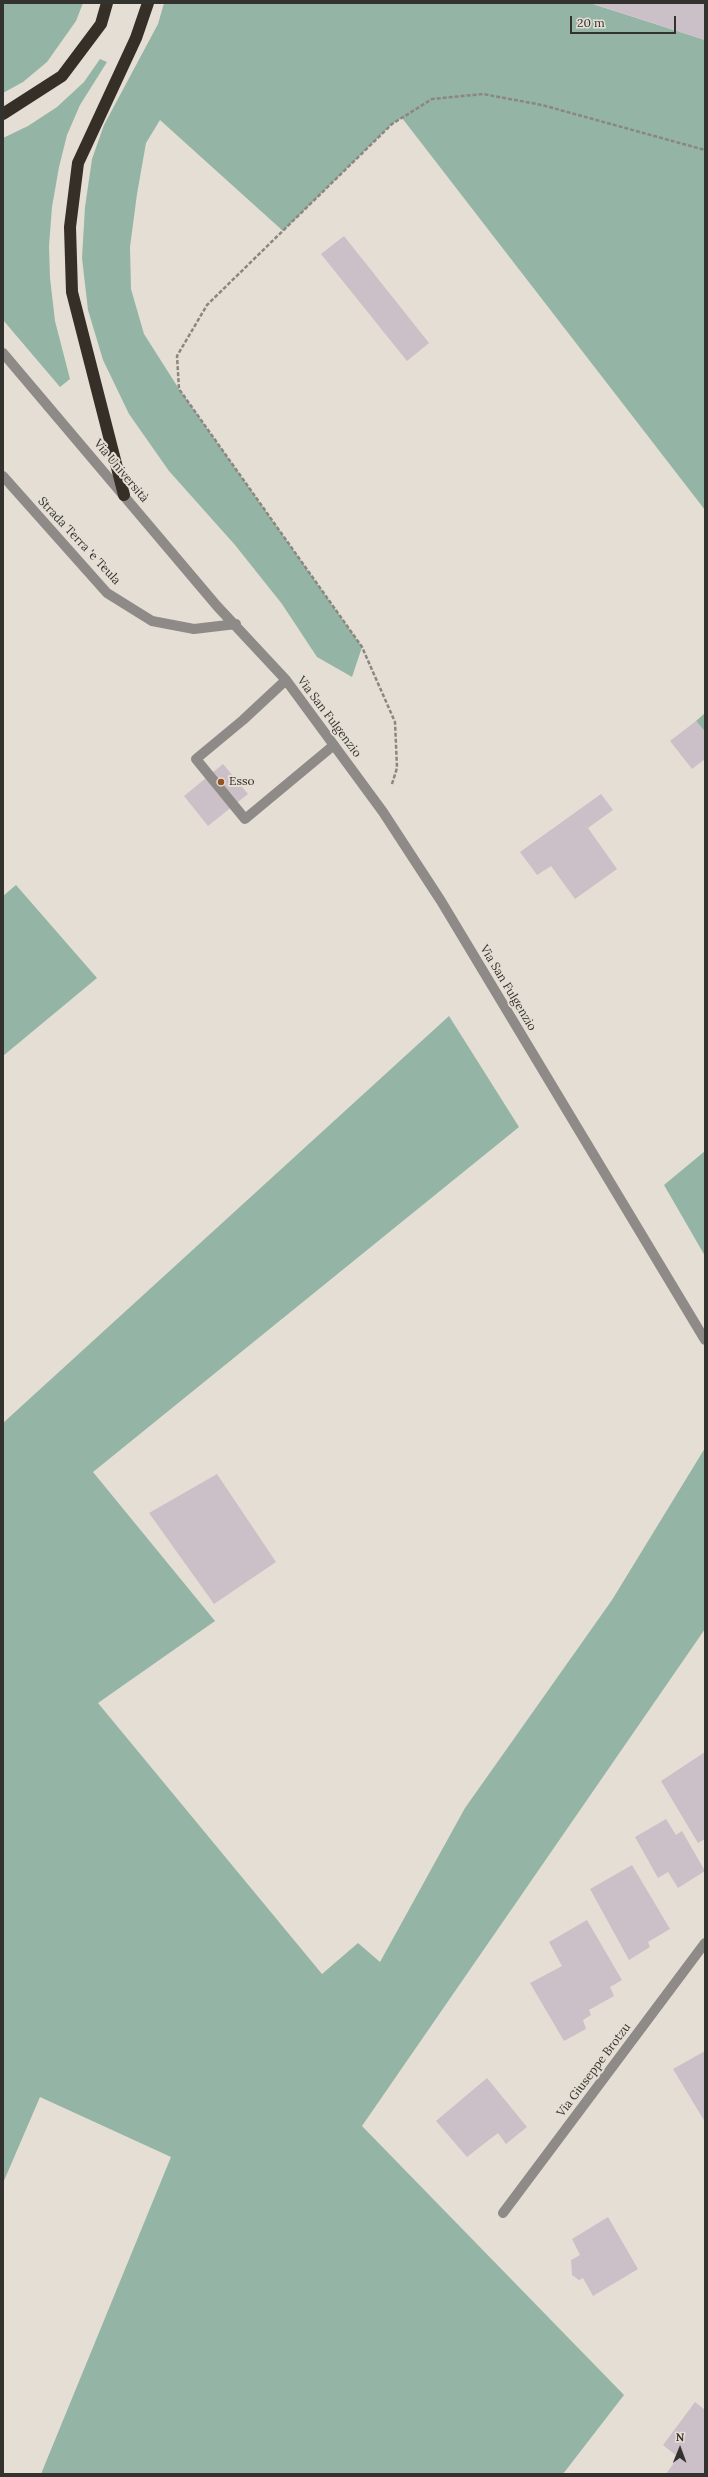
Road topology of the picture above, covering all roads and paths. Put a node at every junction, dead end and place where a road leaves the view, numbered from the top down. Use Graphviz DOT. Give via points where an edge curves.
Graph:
graph roads {
  1 [pos="107,3"];
  2 [pos="148,3"];
  3 [pos="3,114"];
  4 [pos="705,150"];
  5 [pos="3,353"];
  6 [pos="3,476"];
  7 [pos="124,495"];
  8 [pos="236,624"];
  9 [pos="286,680"];
  10 [pos="334,745"];
  11 [pos="383,812"];
  12 [pos="705,1340"];
  13 [pos="705,1943"];
  14 [pos="503,2213"];
  1 -- 3 [label="highway" via="101,24 62,76"];
  2 -- 7 [label="highway" via="136,38 78,163 70,227 72,292"];
  4 -- 11 [label="path" via="535,103 483,94 432,99 392,124 207,305 176,356 179,389 362,648 394,722 397,768"];
  5 -- 7 [label="street, Via Università"];
  6 -- 8 [label="street, Strada Terra 'e Teula" via="107,593 152,621 194,629"];
  7 -- 8 [label="street, Via Università" via="217,606"];
  8 -- 9 [label="street, Via San Fulgenzio"];
  9 -- 10 [label="street, Via San Fulgenzio"];
  9 -- 10 [label="street" via="243,720 196,758 245,819"];
  10 -- 11 [label="street, Via San Fulgenzio"];
  11 -- 12 [label="street, Via San Fulgenzio" via="440,901"];
  13 -- 14 [label="street, Via Giuseppe Brotzu"];
}
